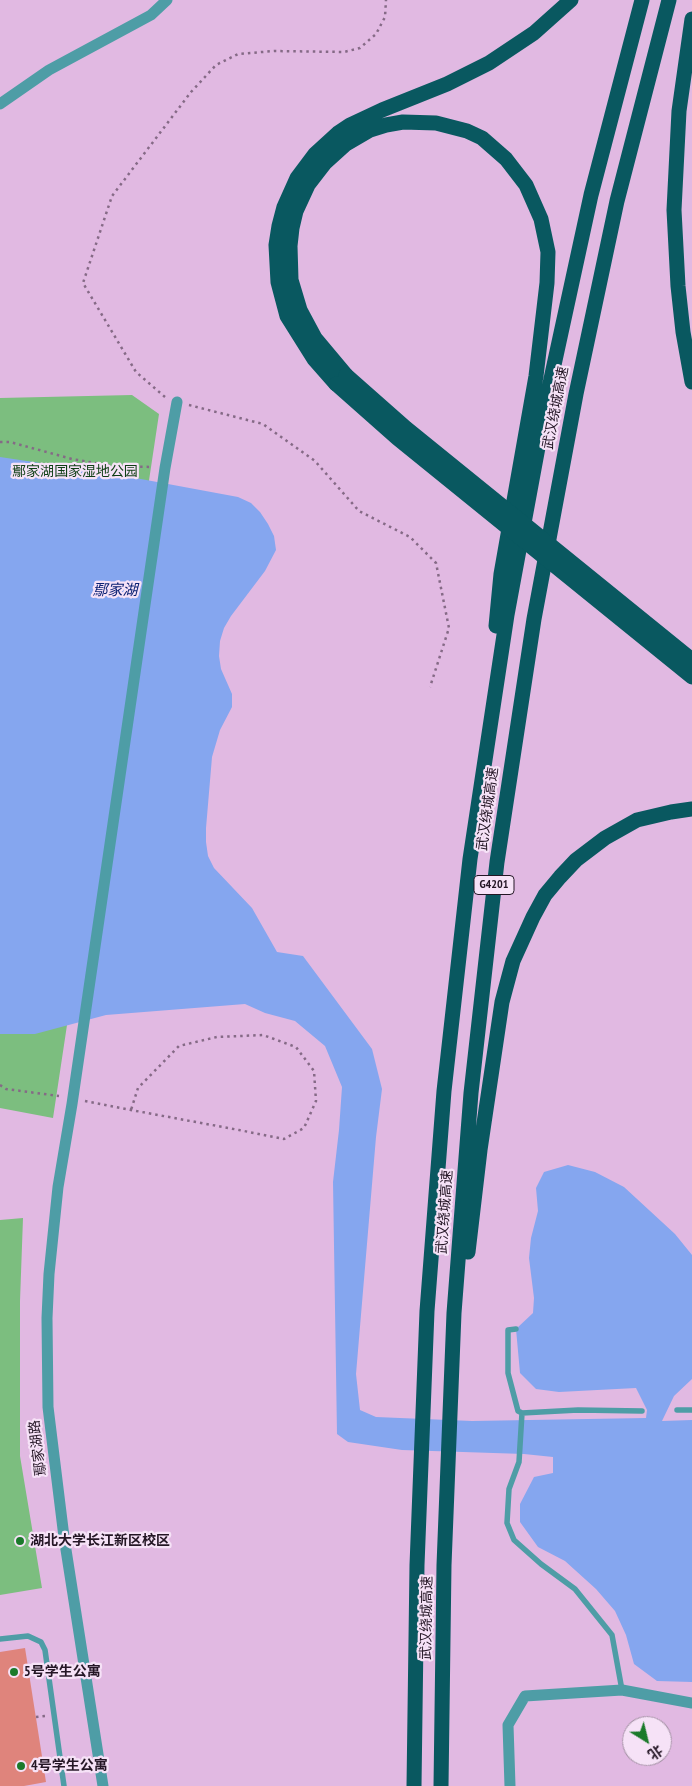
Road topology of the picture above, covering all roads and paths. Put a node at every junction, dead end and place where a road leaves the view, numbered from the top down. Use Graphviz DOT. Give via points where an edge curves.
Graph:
graph roads {
  1 [pos="167,0"];
  2 [pos="386,0"];
  3 [pos="571,0"];
  4 [pos="642,0"];
  5 [pos="670,0"];
  6 [pos="692,19"];
  7 [pos="0,104"];
  8 [pos="341,379"];
  9 [pos="692,382"];
  10 [pos="177,402"];
  11 [pos="0,442"];
  12 [pos="165,468"];
  13 [pos="692,660"];
  14 [pos="692,677"];
  15 [pos="430,687"];
  16 [pos="484,762"];
  17 [pos="692,809"];
  18 [pos="0,1085"];
  19 [pos="72,1101"];
  20 [pos="131,1110"];
  21 [pos="516,1329"];
  22 [pos="450,1392"];
  23 [pos="677,1410"];
  24 [pos="692,1410"];
  25 [pos="642,1411"];
  26 [pos="522,1413"];
  27 [pos="0,1639"];
  28 [pos="622,1690"];
  29 [pos="692,1703"];
  30 [pos="64,1786"];
  31 [pos="102,1786"];
  32 [pos="414,1786"];
  33 [pos="441,1786"];
  34 [pos="510,1786"];
  1 -- 7 [label="street" via="151,15 49,70"];
  2 -- 10 [label="path" via="385,18 376,34 360,48 344,52 238,54 216,65 112,196 83,283 136,372 168,400"];
  3 -- 8 [label="highway" via="534,33 489,63 350,125 315,154 297,178 279,226 276,245 278,282 287,316 314,359"];
  4 -- 16 [label="highway, 武汉绕城高速 / G4201" via="591,195 553,369 507,615"];
  5 -- 22 [label="highway, 武汉绕城高速 / G4201" via="617,201 580,374 553,509 514,740 471,1093"];
  6 -- 9 [label="highway" via="679,111 674,210 678,286"];
  8 -- 13 [label="highway, bridge"];
  8 -- 14 [label="highway, bridge" via="398,438"];
  8 -- 16 [label="highway" via="300,310 291,280 292,228 308,185 325,162 346,144 386,125 436,123 460,128 482,138 516,172 534,202 546,237 548,267 536,376 501,574"];
  10 -- 12 [label="street, 鄢家湖路"];
  10 -- 15 [label="path" via="262,424 315,461 360,512 410,537 436,563 449,628"];
  11 -- 12 [label="path" via="112,466"];
  12 -- 19 [label="street, 鄢家湖路"];
  16 -- 32 [label="highway, 武汉绕城高速 / G4201" via="456,981 433,1229 421,1438"];
  17 -- 22 [label="highway" via="637,820 590,849 545,895 522,938 502,1002"];
  18 -- 19 [label="path" via="6,1089"];
  19 -- 20 [label="path"];
  19 -- 31 [label="street, 鄢家湖路" via="52,1238 47,1318 48,1406 64,1538"];
  20 -- 20 [label="path" via="284,1139 304,1128 316,1101 314,1071 296,1047 262,1035 218,1037 179,1046 138,1088"];
  21 -- 26 [label="lane" via="508,1330 508,1374 518,1411"];
  22 -- 33 [label="highway, 武汉绕城高速 / G4201"];
  23 -- 24 [label="lane"];
  25 -- 26 [label="lane"];
  26 -- 28 [label="lane" via="520,1462 509,1489 507,1523 514,1540 575,1589 612,1635"];
  27 -- 30 [label="lane" via="28,1636 41,1642 46,1650"];
  28 -- 29 [label="street"];
  28 -- 34 [label="street" via="525,1696 508,1725"];
}
